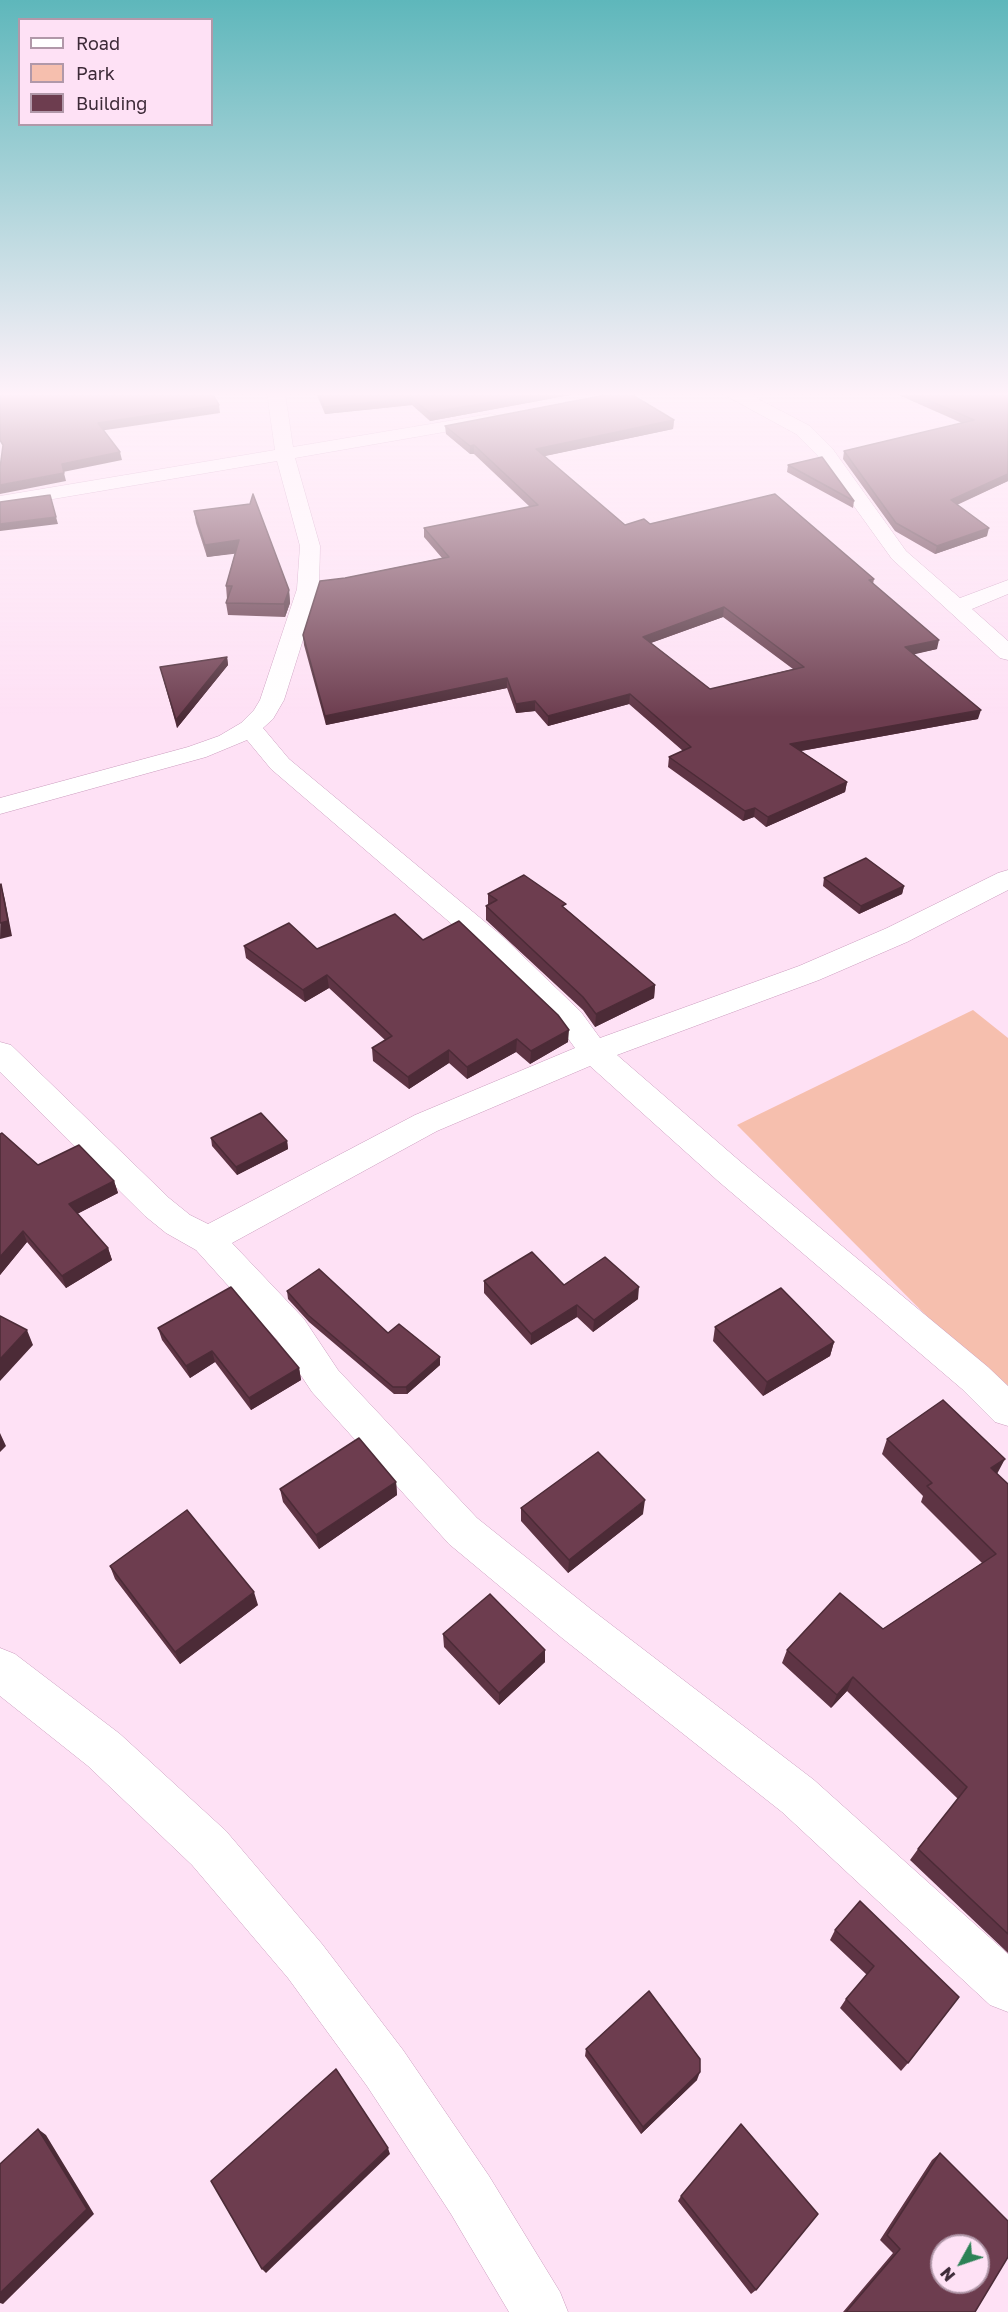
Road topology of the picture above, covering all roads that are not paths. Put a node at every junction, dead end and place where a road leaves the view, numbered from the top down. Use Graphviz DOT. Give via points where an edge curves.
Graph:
graph roads {
  1 [pos="298,501"];
  2 [pos="860,501"];
  3 [pos="1008,586"];
  4 [pos="958,607"];
  5 [pos="1008,653"];
  6 [pos="250,728"];
  7 [pos="0,806"];
  8 [pos="1008,879"];
  9 [pos="594,1052"];
  10 [pos="0,1053"];
  11 [pos="208,1240"];
  12 [pos="1008,1410"];
  13 [pos="0,1669"];
  14 [pos="1008,1987"];
  15 [pos="540,2312"];
  1 -- 6 [label="street" via="310,546 308,589 272,700"];
  2 -- 4 [label="street" via="898,555"];
  3 -- 4 [label="street"];
  4 -- 5 [label="street"];
  6 -- 7 [label="street" via="197,752"];
  6 -- 9 [label="street" via="280,764 492,942 570,1019"];
  8 -- 9 [label="street" via="897,935 809,973"];
  9 -- 11 [label="street" via="426,1123"];
  9 -- 12 [label="street"];
  10 -- 11 [label="street" via="158,1207 178,1224"];
  11 -- 14 [label="street" via="291,1330 325,1381 463,1531 798,1796"];
  13 -- 15 [label="street" via="104,1750 210,1848 305,1961 470,2195"];
}
